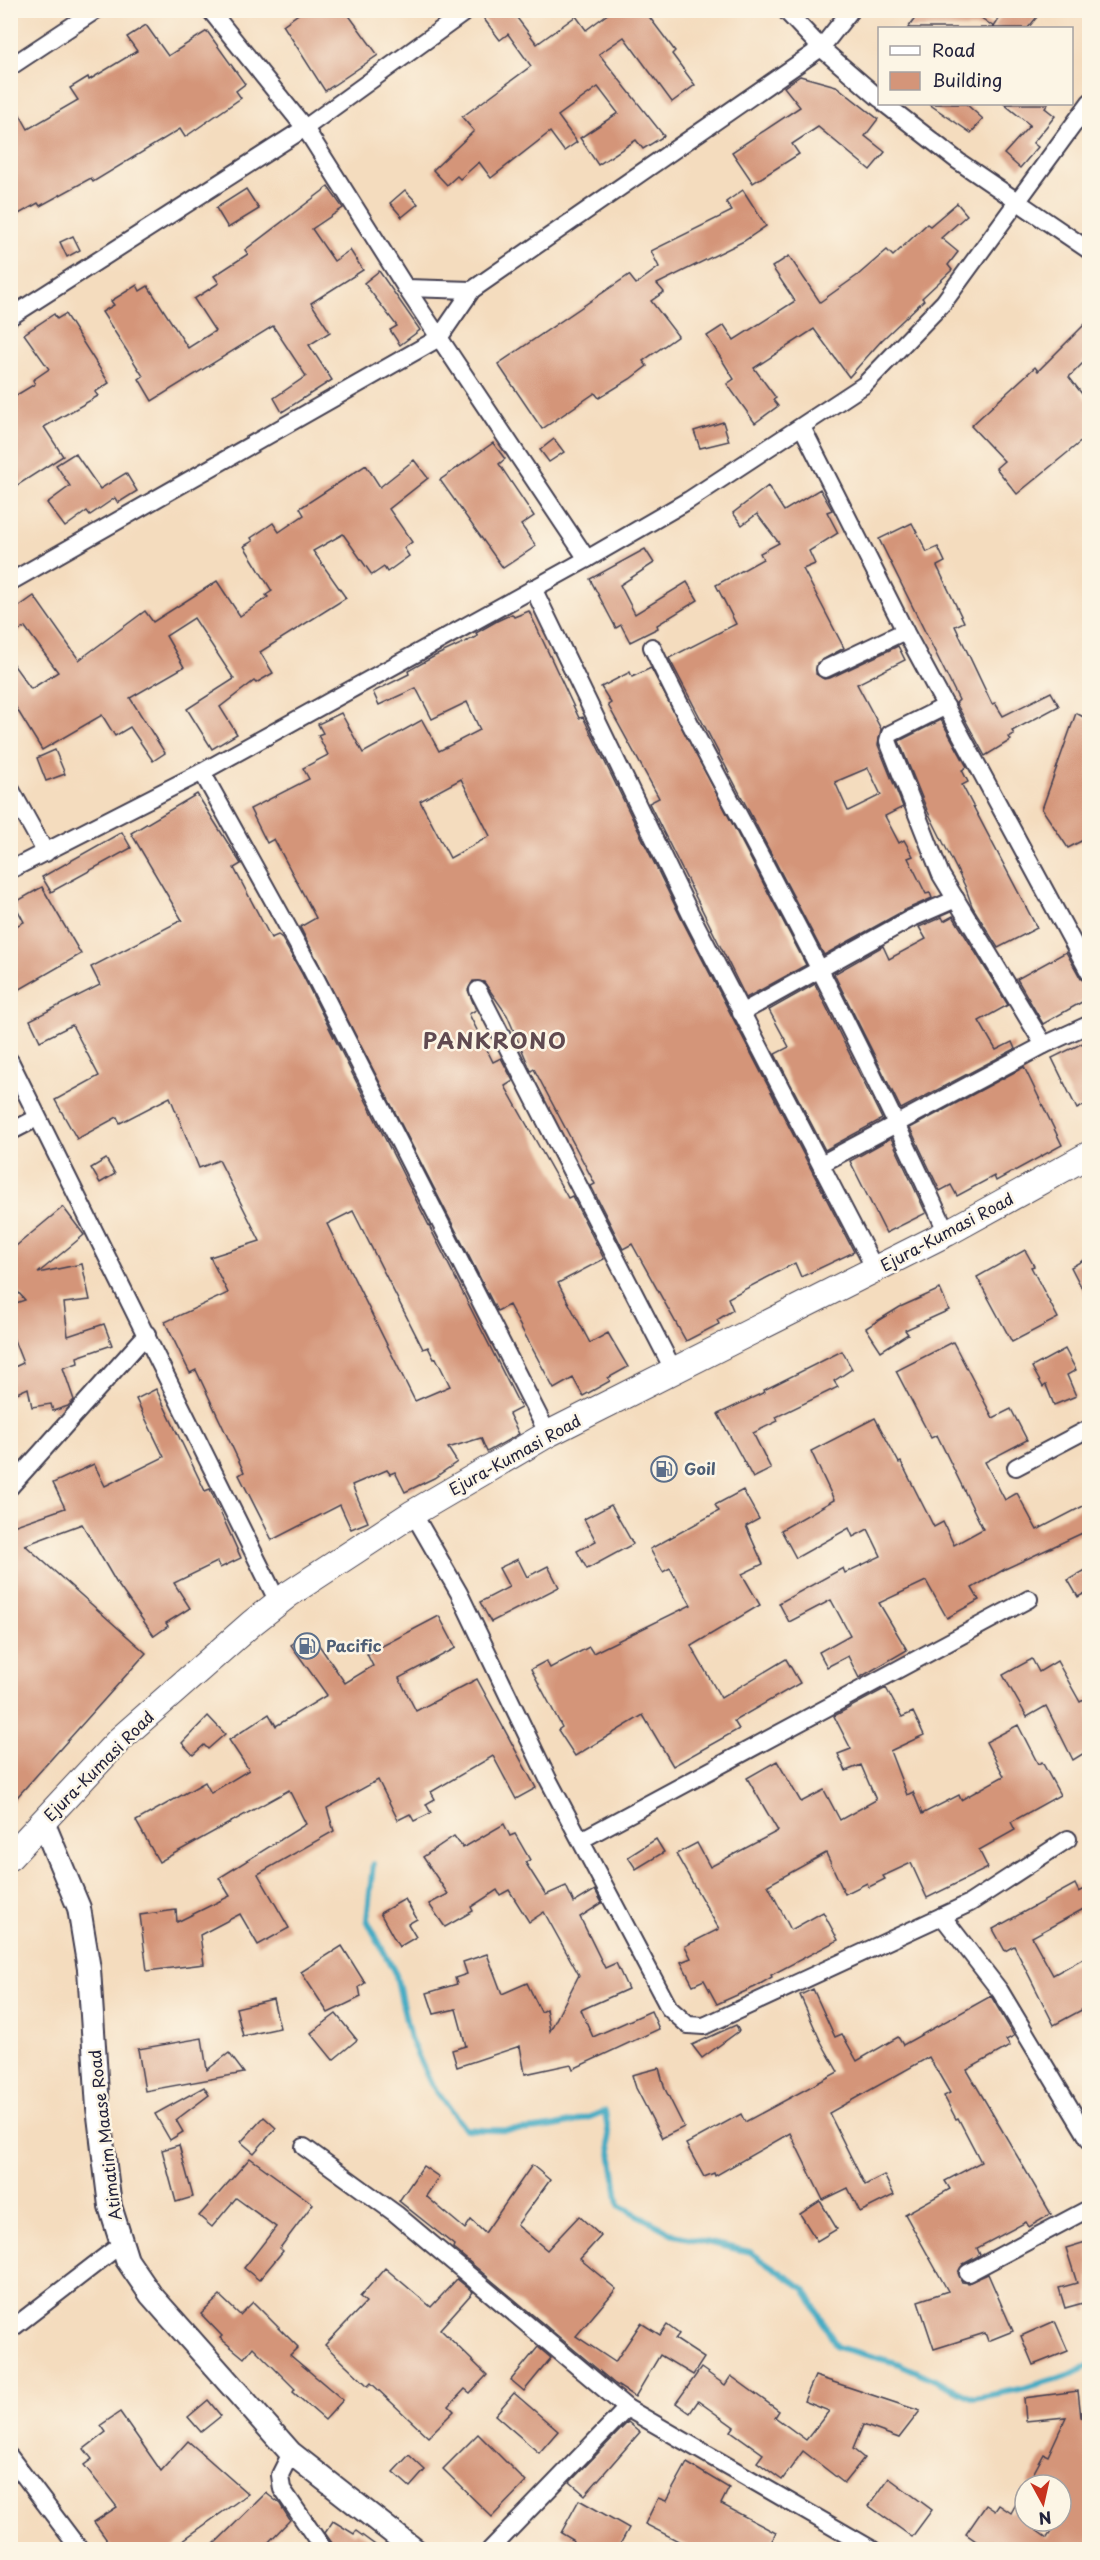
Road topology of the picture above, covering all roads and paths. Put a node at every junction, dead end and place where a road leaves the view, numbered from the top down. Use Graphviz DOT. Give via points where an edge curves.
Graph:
graph roads {
  1 [pos="96,10"];
  2 [pos="210,10"];
  3 [pos="468,10"];
  4 [pos="785,10"];
  5 [pos="850,10"];
  6 [pos="821,48"];
  7 [pos="10,67"];
  8 [pos="878,98"];
  9 [pos="1089,102"];
  10 [pos="886,105"];
  11 [pos="305,128"];
  12 [pos="1019,202"];
  13 [pos="1089,251"];
  14 [pos="406,288"];
  15 [pos="472,290"];
  16 [pos="10,317"];
  17 [pos="440,338"];
  18 [pos="802,428"];
  19 [pos="587,559"];
  20 [pos="10,582"];
  21 [pos="533,588"];
  22 [pos="905,631"];
  23 [pos="652,646"];
  24 [pos="825,669"];
  25 [pos="946,706"];
  26 [pos="202,772"];
  27 [pos="10,788"];
  28 [pos="46,853"];
  29 [pos="10,870"];
  30 [pos="956,899"];
  31 [pos="819,968"];
  32 [pos="1089,974"];
  33 [pos="478,990"];
  34 [pos="741,1013"];
  35 [pos="1089,1024"];
  36 [pos="1044,1045"];
  37 [pos="10,1061"];
  38 [pos="36,1118"];
  39 [pos="898,1124"];
  40 [pos="10,1132"];
  41 [pos="1089,1154"];
  42 [pos="821,1164"];
  43 [pos="947,1233"];
  44 [pos="875,1269"];
  45 [pos="147,1334"];
  46 [pos="675,1373"];
  47 [pos="1089,1428"];
  48 [pos="548,1434"];
  49 [pos="1016,1467"];
  50 [pos="10,1486"];
  51 [pos="413,1513"];
  52 [pos="1029,1599"];
  53 [pos="278,1602"];
  54 [pos="43,1822"];
  55 [pos="1068,1839"];
  56 [pos="581,1840"];
  57 [pos="10,1857"];
  58 [pos="942,1916"];
  59 [pos="1089,2141"];
  60 [pos="304,2147"];
  61 [pos="1089,2208"];
  62 [pos="120,2245"];
  63 [pos="968,2273"];
  64 [pos="10,2330"];
  65 [pos="627,2408"];
  66 [pos="291,2453"];
  67 [pos="10,2457"];
  68 [pos="80,2550"];
  69 [pos="324,2550"];
  70 [pos="415,2550"];
  71 [pos="490,2550"];
  72 [pos="873,2550"];
  1 -- 7 [label="street"];
  2 -- 11 [label="street"];
  3 -- 11 [label="street"];
  4 -- 6 [label="street"];
  5 -- 6 [label="street"];
  6 -- 8 [label="street"];
  6 -- 15 [label="street"];
  9 -- 12 [label="street"];
  10 -- 12 [label="street"];
  11 -- 14 [label="street"];
  11 -- 16 [label="street"];
  12 -- 13 [label="street"];
  12 -- 18 [label="street" via="944,302 897,352 864,385"];
  14 -- 15 [label="street"];
  14 -- 17 [label="street"];
  15 -- 17 [label="street"];
  17 -- 19 [label="street"];
  17 -- 20 [label="street"];
  18 -- 19 [label="street"];
  18 -- 22 [label="street"];
  19 -- 21 [label="street"];
  21 -- 26 [label="street"];
  21 -- 34 [label="street"];
  22 -- 24 [label="street"];
  22 -- 25 [label="street"];
  23 -- 31 [label="street" via="678,705"];
  25 -- 30 [label="street" via="890,734 888,741 941,875"];
  25 -- 32 [label="street"];
  26 -- 28 [label="street"];
  26 -- 48 [label="street" via="311,969"];
  27 -- 28 [label="street"];
  28 -- 29 [label="street"];
  30 -- 31 [label="street"];
  30 -- 36 [label="street"];
  31 -- 34 [label="street"];
  31 -- 39 [label="street"];
  33 -- 46 [label="street"];
  34 -- 42 [label="street"];
  35 -- 36 [label="street"];
  36 -- 39 [label="street"];
  37 -- 38 [label="street"];
  38 -- 40 [label="street"];
  38 -- 45 [label="street"];
  39 -- 42 [label="street"];
  39 -- 43 [label="street"];
  41 -- 43 [label="main road, Ejura-Kumasi Road"];
  42 -- 44 [label="street"];
  43 -- 44 [label="main road, Ejura-Kumasi Road"];
  44 -- 46 [label="main road, Ejura-Kumasi Road"];
  45 -- 50 [label="street"];
  45 -- 53 [label="street"];
  46 -- 48 [label="main road, Ejura-Kumasi Road"];
  47 -- 49 [label="street"];
  48 -- 51 [label="main road, Ejura-Kumasi Road"];
  51 -- 53 [label="main road, Ejura-Kumasi Road"];
  51 -- 56 [label="street" via="459,1593"];
  52 -- 56 [label="street"];
  53 -- 54 [label="main road, Ejura-Kumasi Road" via="119,1740"];
  54 -- 57 [label="main road, Ejura-Kumasi Road"];
  54 -- 62 [label="main road, Atimatim Maase Road" via="79,1908 89,1969 98,2108 110,2206"];
  55 -- 58 [label="street" via="970,1903"];
  56 -- 58 [label="street" via="669,2008 688,2025 704,2026 726,2017"];
  58 -- 59 [label="street" via="1000,1991"];
  60 -- 65 [label="street" via="396,2214"];
  61 -- 63 [label="street"];
  62 -- 64 [label="street"];
  62 -- 66 [label="main road, Atimatim Maase Road" via="151,2295"];
  65 -- 71 [label="street"];
  65 -- 72 [label="street"];
  66 -- 69 [label="street" via="280,2475 282,2489"];
  66 -- 70 [label="main road, Atimatim Maase Road"];
  67 -- 68 [label="street"];
}
